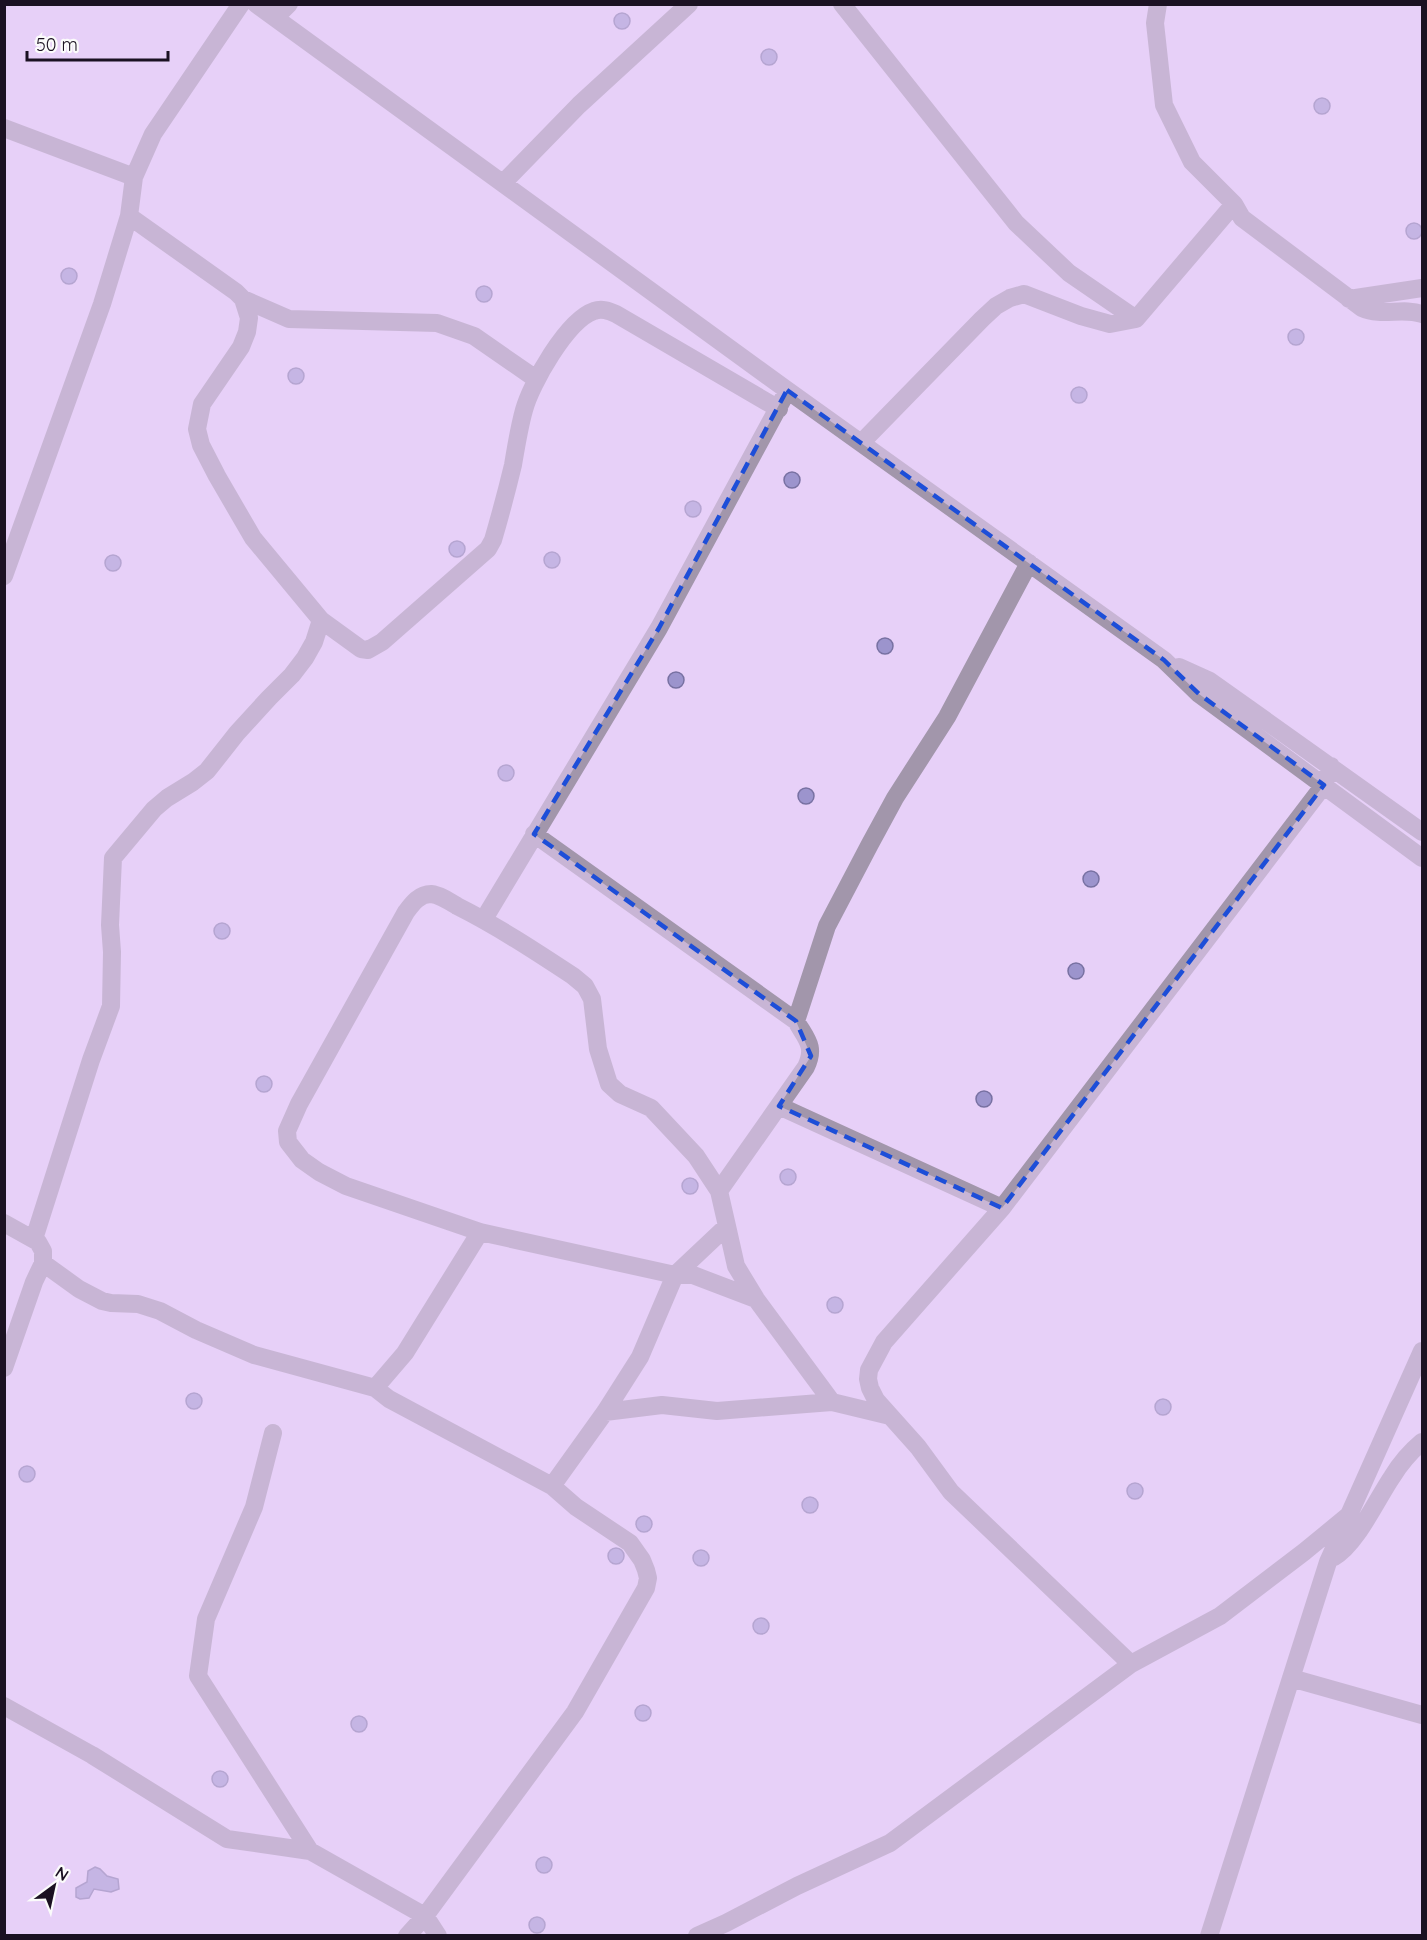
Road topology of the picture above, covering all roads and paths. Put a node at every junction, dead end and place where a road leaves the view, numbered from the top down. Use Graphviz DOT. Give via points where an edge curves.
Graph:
graph roads {
  1 [pos="241,4"];
  2 [pos="256,4"];
  3 [pos="289,4"];
  4 [pos="689,4"];
  5 [pos="842,4"];
  6 [pos="1158,4"];
  7 [pos="275,18"];
  8 [pos="4,128"];
  9 [pos="134,177"];
  10 [pos="503,183"];
  11 [pos="1234,204"];
  12 [pos="129,216"];
  13 [pos="1422,288"];
  14 [pos="243,299"];
  15 [pos="1349,299"];
  16 [pos="1422,314"];
  17 [pos="1136,319"];
  18 [pos="536,379"];
  19 [pos="787,390"];
  20 [pos="779,409"];
  21 [pos="862,442"];
  22 [pos="1029,563"];
  23 [pos="4,576"];
  24 [pos="321,620"];
  25 [pos="1164,660"];
  26 [pos="1331,766"];
  27 [pos="1324,785"];
  28 [pos="1422,832"];
  29 [pos="534,834"];
  30 [pos="1422,858"];
  31 [pos="484,919"];
  32 [pos="796,1021"];
  33 [pos="779,1106"];
  34 [pos="719,1191"];
  35 [pos="1002,1208"];
  36 [pos="4,1223"];
  37 [pos="728,1226"];
  38 [pos="480,1233"];
  39 [pos="34,1239"];
  40 [pos="44,1263"];
  41 [pos="675,1275"];
  42 [pos="756,1299"];
  43 [pos="1422,1351"];
  44 [pos="4,1368"];
  45 [pos="375,1388"];
  46 [pos="832,1402"];
  47 [pos="605,1412"];
  48 [pos="890,1416"];
  49 [pos="273,1433"];
  50 [pos="1422,1442"];
  51 [pos="552,1486"];
  52 [pos="1348,1515"];
  53 [pos="1328,1562"];
  54 [pos="1131,1664"];
  55 [pos="1291,1678"];
  56 [pos="4,1706"];
  57 [pos="1422,1715"];
  58 [pos="310,1851"];
  59 [pos="425,1916"];
  60 [pos="721,1929"];
  61 [pos="407,1935"];
  62 [pos="438,1935"];
  63 [pos="697,1935"];
  64 [pos="1209,1935"];
  1 -- 9 [label="street" via="153,134"];
  2 -- 7 [label="street"];
  3 -- 7 [label="street"];
  4 -- 10 [label="street" via="579,105"];
  5 -- 17 [label="street" via="1016,223 1069,273"];
  6 -- 11 [label="street" via="1155,23 1164,105 1192,162"];
  7 -- 10 [label="street"];
  8 -- 9 [label="street"];
  9 -- 12 [label="street"];
  10 -- 19 [label="street"];
  11 -- 15 [label="street" via="1242,218"];
  11 -- 17 [label="street"];
  12 -- 14 [label="street"];
  12 -- 23 [label="street" via="102,304"];
  13 -- 15 [label="street"];
  14 -- 18 [label="street" via="289,319 437,323 474,336"];
  14 -- 24 [label="street" via="249,318 242,347 202,404 197,429 201,445 253,538"];
  15 -- 16 [label="street" via="1369,311"];
  17 -- 21 [label="street" via="1110,324 1024,294 1010,298 982,319"];
  18 -- 20 [label="street" via="578,322 595,310 607,310"];
  18 -- 24 [label="street" via="524,409 493,540 483,554 368,650 352,644"];
  19 -- 20 [label="street"];
  19 -- 21 [label="street"];
  20 -- 29 [label="street" via="659,628"];
  21 -- 22 [label="street"];
  22 -- 25 [label="street"];
  22 -- 32 [label="street" via="947,717 895,798 827,926"];
  24 -- 39 [label="street" via="314,642 292,675 249,719 207,771 154,809 113,858 111,1006"];
  25 -- 26 [label="street" via="1210,681"];
  25 -- 27 [label="street" via="1199,694"];
  26 -- 27 [label="street"];
  26 -- 28 [label="street"];
  27 -- 30 [label="street"];
  27 -- 35 [label="street"];
  29 -- 31 [label="street"];
  29 -- 32 [label="street"];
  31 -- 34 [label="street" via="585,986 592,999 598,1048 609,1084 620,1094 651,1108 696,1156"];
  31 -- 38 [label="street" via="432,894 414,901 287,1131 294,1152 319,1172 346,1186"];
  32 -- 33 [label="street" via="812,1056"];
  33 -- 34 [label="street"];
  33 -- 35 [label="street"];
  34 -- 37 [label="street"];
  35 -- 48 [label="street" via="884,1342 872,1361 870,1388"];
  36 -- 39 [label="street"];
  37 -- 41 [label="street"];
  37 -- 42 [label="street" via="736,1266"];
  38 -- 41 [label="street"];
  38 -- 45 [label="street" via="405,1353"];
  39 -- 40 [label="street" via="42,1246"];
  40 -- 44 [label="street"];
  40 -- 45 [label="street" via="102,1301 138,1304 160,1311 254,1355"];
  41 -- 42 [label="street" via="693,1275"];
  41 -- 47 [label="street" via="640,1357"];
  42 -- 46 [label="street"];
  43 -- 52 [label="street"];
  45 -- 51 [label="street"];
  46 -- 47 [label="street" via="717,1411 662,1405"];
  46 -- 48 [label="street"];
  47 -- 51 [label="street"];
  48 -- 54 [label="street" via="951,1492"];
  49 -- 58 [label="street" via="254,1508 206,1619 198,1676"];
  50 -- 53 [label="street" via="1398,1468 1353,1539"];
  51 -- 59 [label="street" via="630,1543 646,1570 646,1588 575,1712"];
  52 -- 53 [label="street"];
  52 -- 54 [label="street" via="1220,1616"];
  53 -- 55 [label="street"];
  54 -- 60 [label="street" via="890,1843 796,1886"];
  55 -- 57 [label="street"];
  55 -- 64 [label="street"];
  56 -- 58 [label="street" via="227,1839"];
  58 -- 59 [label="street"];
  59 -- 61 [label="street"];
  59 -- 62 [label="street"];
  60 -- 63 [label="street"];
}
